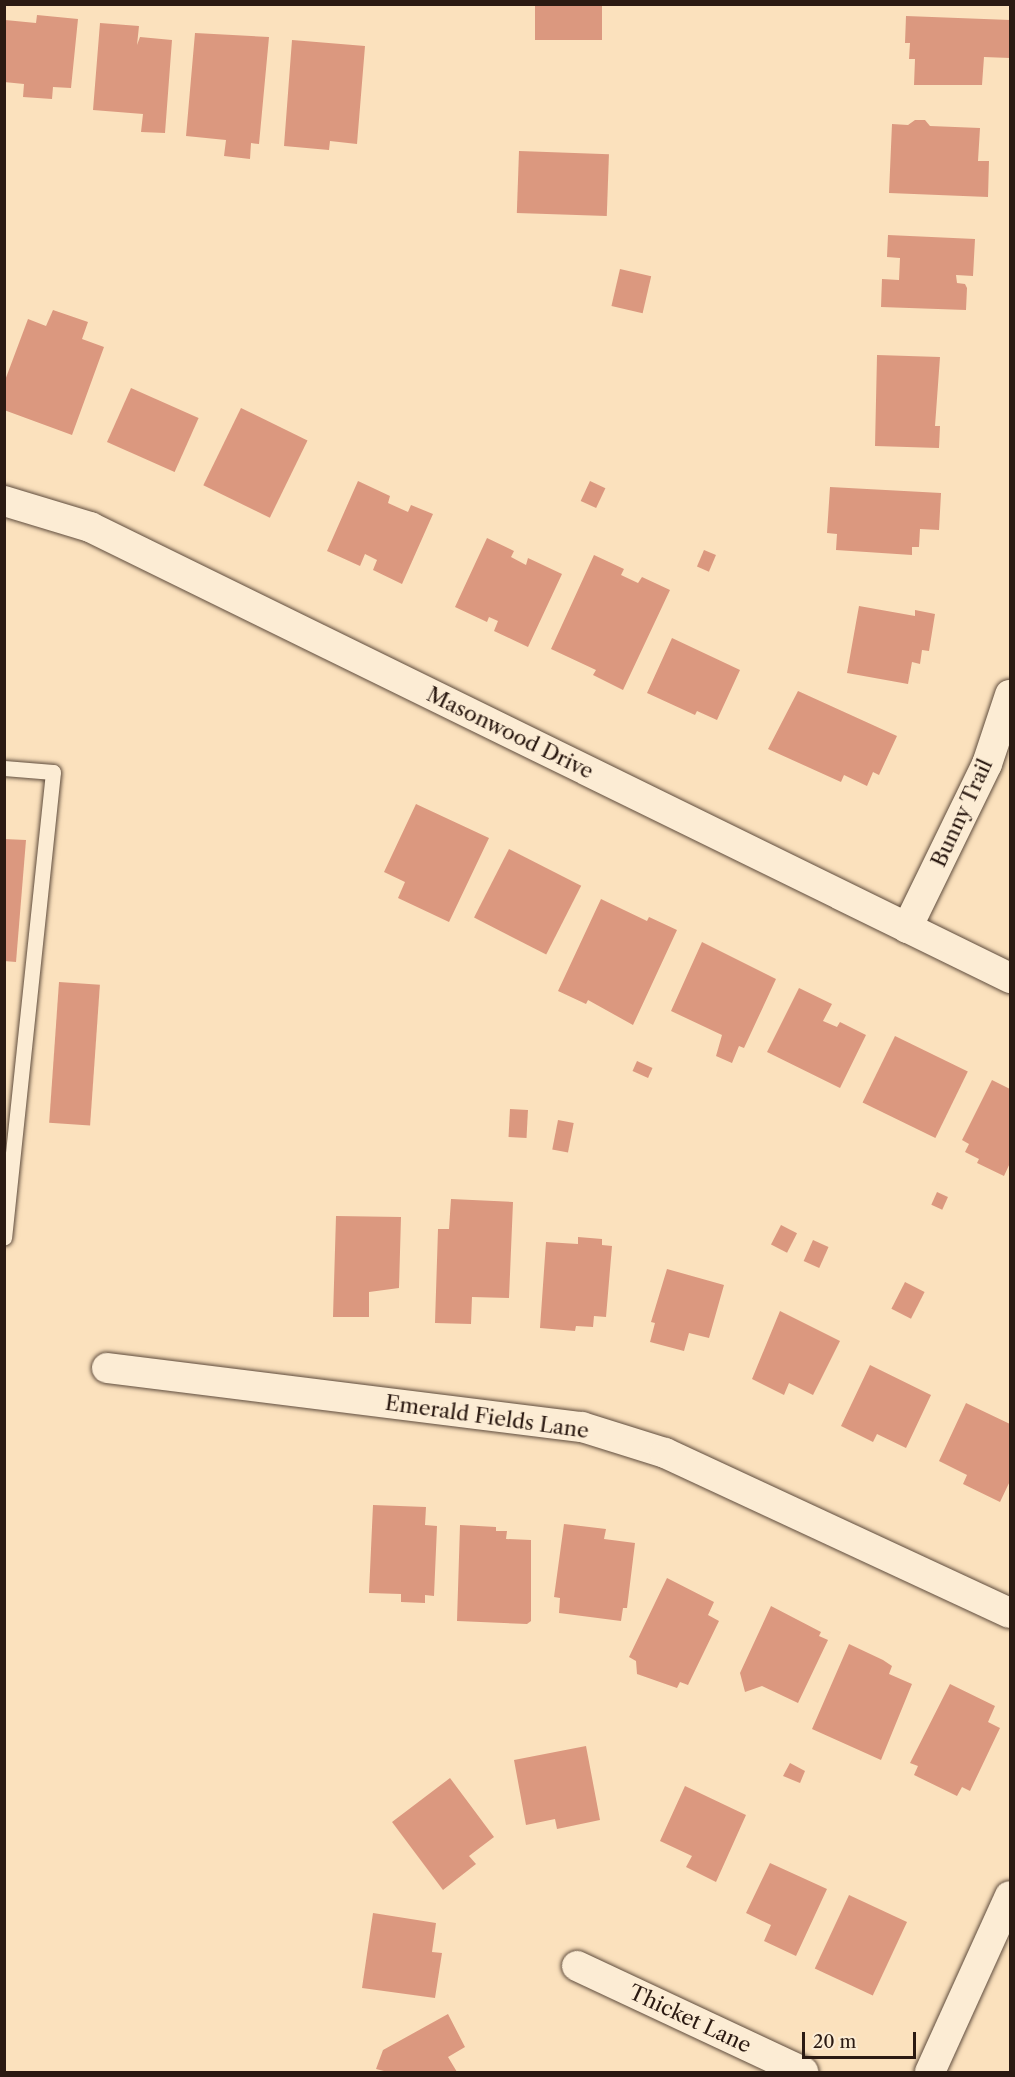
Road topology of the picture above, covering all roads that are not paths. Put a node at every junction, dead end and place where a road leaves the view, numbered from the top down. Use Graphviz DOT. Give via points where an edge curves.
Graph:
graph roads {
  1 [pos="4,501"];
  2 [pos="1011,695"];
  3 [pos="4,768"];
  4 [pos="908,928"];
  5 [pos="1011,978"];
  6 [pos="4,1237"];
  7 [pos="106,1368"];
  8 [pos="1011,1613"];
  9 [pos="1011,1896"];
  10 [pos="577,1966"];
  11 [pos="803,2073"];
  12 [pos="930,2073"];
  1 -- 4 [label="street, Masonwood Drive" via="90,527"];
  2 -- 4 [label="street, Bunny Trail" via="987,764"];
  3 -- 6 [label="lane" via="53,772"];
  4 -- 5 [label="street, Masonwood Drive"];
  7 -- 8 [label="street, Emerald Fields Lane" via="582,1427 665,1453"];
  9 -- 12 [label="street"];
  10 -- 11 [label="street, Thicket Lane"];
}
